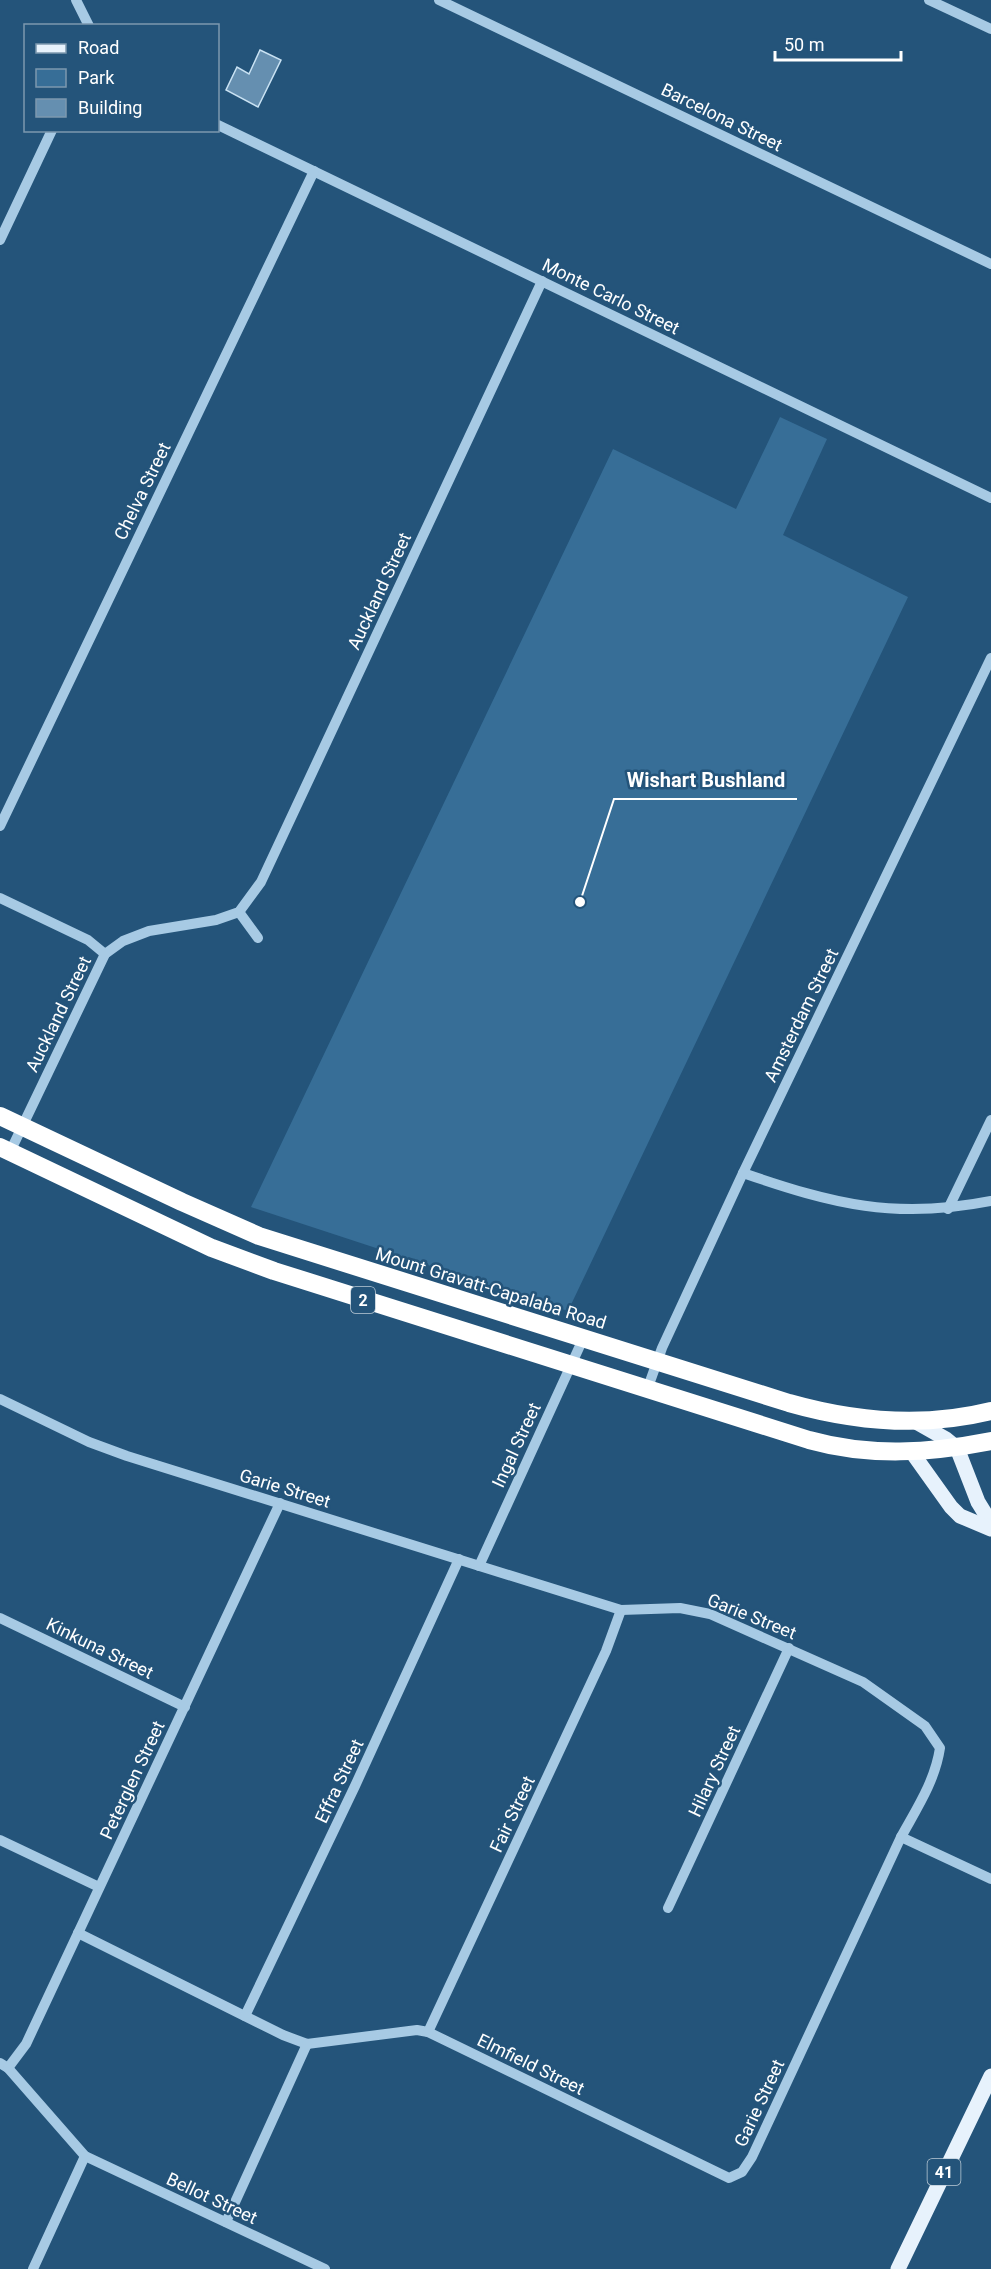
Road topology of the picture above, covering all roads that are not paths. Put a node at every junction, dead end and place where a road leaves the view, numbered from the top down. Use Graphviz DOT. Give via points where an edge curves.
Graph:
graph roads {
  1 [pos="76,0"];
  2 [pos="439,0"];
  3 [pos="929,0"];
  4 [pos="88,24"];
  5 [pos="991,30"];
  6 [pos="219,125"];
  7 [pos="51,132"];
  8 [pos="314,171"];
  9 [pos="0,240"];
  10 [pos="991,264"];
  11 [pos="542,281"];
  12 [pos="991,498"];
  13 [pos="991,657"];
  14 [pos="0,826"];
  15 [pos="0,898"];
  16 [pos="239,912"];
  17 [pos="258,938"];
  18 [pos="105,954"];
  19 [pos="0,1116"];
  20 [pos="991,1120"];
  21 [pos="22,1126"];
  22 [pos="5,1150"];
  23 [pos="743,1173"];
  24 [pos="991,1201"];
  25 [pos="948,1209"];
  26 [pos="583,1339"];
  27 [pos="657,1362"];
  28 [pos="571,1366"];
  29 [pos="647,1390"];
  30 [pos="0,1399"];
  31 [pos="991,1411"];
  32 [pos="916,1422"];
  33 [pos="991,1441"];
  34 [pos="957,1448"];
  35 [pos="911,1451"];
  36 [pos="279,1503"];
  37 [pos="991,1523"];
  38 [pos="991,1529"];
  39 [pos="459,1559"];
  40 [pos="479,1566"];
  41 [pos="621,1610"];
  42 [pos="0,1618"];
  43 [pos="789,1648"];
  44 [pos="185,1707"];
  45 [pos="901,1837"];
  46 [pos="0,1840"];
  47 [pos="991,1879"];
  48 [pos="99,1887"];
  49 [pos="668,1908"];
  50 [pos="78,1933"];
  51 [pos="246,2016"];
  52 [pos="428,2032"];
  53 [pos="307,2044"];
  54 [pos="4,2066"];
  55 [pos="991,2076"];
  56 [pos="85,2156"];
  57 [pos="729,2178"];
  58 [pos="226,2222"];
  59 [pos="33,2269"];
  60 [pos="325,2269"];
  61 [pos="898,2269"];
  1 -- 4 [label="street"];
  2 -- 10 [label="street, Barcelona Street"];
  3 -- 5 [label="street"];
  6 -- 8 [label="street, Monte Carlo Street"];
  7 -- 9 [label="street"];
  8 -- 11 [label="street, Monte Carlo Street"];
  8 -- 14 [label="street, Chelva Street"];
  11 -- 12 [label="street, Monte Carlo Street"];
  11 -- 16 [label="street, Auckland Street" via="261,882"];
  13 -- 23 [label="street, Amsterdam Street"];
  15 -- 18 [label="street" via="88,940"];
  16 -- 17 [label="street"];
  16 -- 18 [label="street, Auckland Street" via="216,920 149,931 123,941"];
  18 -- 21 [label="street, Auckland Street"];
  19 -- 21 [label="highway, Mount Gravatt-Capalaba Road / 2"];
  20 -- 25 [label="street"];
  21 -- 22 [label="street, Auckland Street"];
  21 -- 26 [label="highway, Mount Gravatt-Capalaba Road / 2" via="259,1236"];
  22 -- 28 [label="highway, 2" via="233,1256"];
  23 -- 25 [label="street" via="802,1193 874,1209"];
  23 -- 27 [label="street, Amsterdam Street"];
  24 -- 25 [label="street"];
  26 -- 27 [label="highway, Mount Gravatt-Capalaba Road / 2"];
  26 -- 28 [label="street, Ingal Street"];
  27 -- 29 [label="street, Amsterdam Street"];
  27 -- 32 [label="highway, Mount Gravatt-Capalaba Road / 2" via="809,1409 863,1419"];
  28 -- 29 [label="highway, 2"];
  28 -- 40 [label="street, Ingal Street"];
  29 -- 35 [label="highway, 2" via="832,1446"];
  30 -- 36 [label="street, Garie Street" via="99,1445"];
  31 -- 32 [label="highway, Mount Gravatt-Capalaba Road / 2"];
  32 -- 34 [label="main road"];
  33 -- 34 [label="highway, 2"];
  34 -- 35 [label="highway, 2"];
  34 -- 37 [label="main road" via="978,1502"];
  35 -- 38 [label="main road" via="960,1516"];
  36 -- 39 [label="street, Garie Street"];
  36 -- 44 [label="street, Peterglen Street"];
  39 -- 40 [label="street, Garie Street"];
  39 -- 51 [label="street, Effra Street"];
  40 -- 41 [label="street, Garie Street"];
  41 -- 43 [label="street, Garie Street" via="680,1608 710,1614"];
  41 -- 52 [label="street, Fair Street" via="606,1651"];
  42 -- 44 [label="street, Kinkuna Street"];
  43 -- 45 [label="street, Garie Street" via="863,1682 925,1726 934,1737 940,1748 936,1769"];
  43 -- 49 [label="street, Hilary Street"];
  44 -- 48 [label="street, Peterglen Street"];
  45 -- 47 [label="street"];
  45 -- 57 [label="street, Garie Street" via="752,2157 742,2172"];
  46 -- 48 [label="street"];
  48 -- 50 [label="street, Peterglen Street"];
  50 -- 51 [label="street"];
  50 -- 54 [label="street, Peterglen Street" via="26,2044"];
  51 -- 53 [label="street"];
  52 -- 53 [label="street, Elmfield Street" via="417,2030"];
  52 -- 57 [label="street, Elmfield Street"];
  53 -- 58 [label="street"];
  54 -- 56 [label="street"];
  55 -- 61 [label="main road, 41"];
  56 -- 58 [label="street, Bellot Street"];
  56 -- 59 [label="street"];
  58 -- 60 [label="street, Bellot Street"];
}
